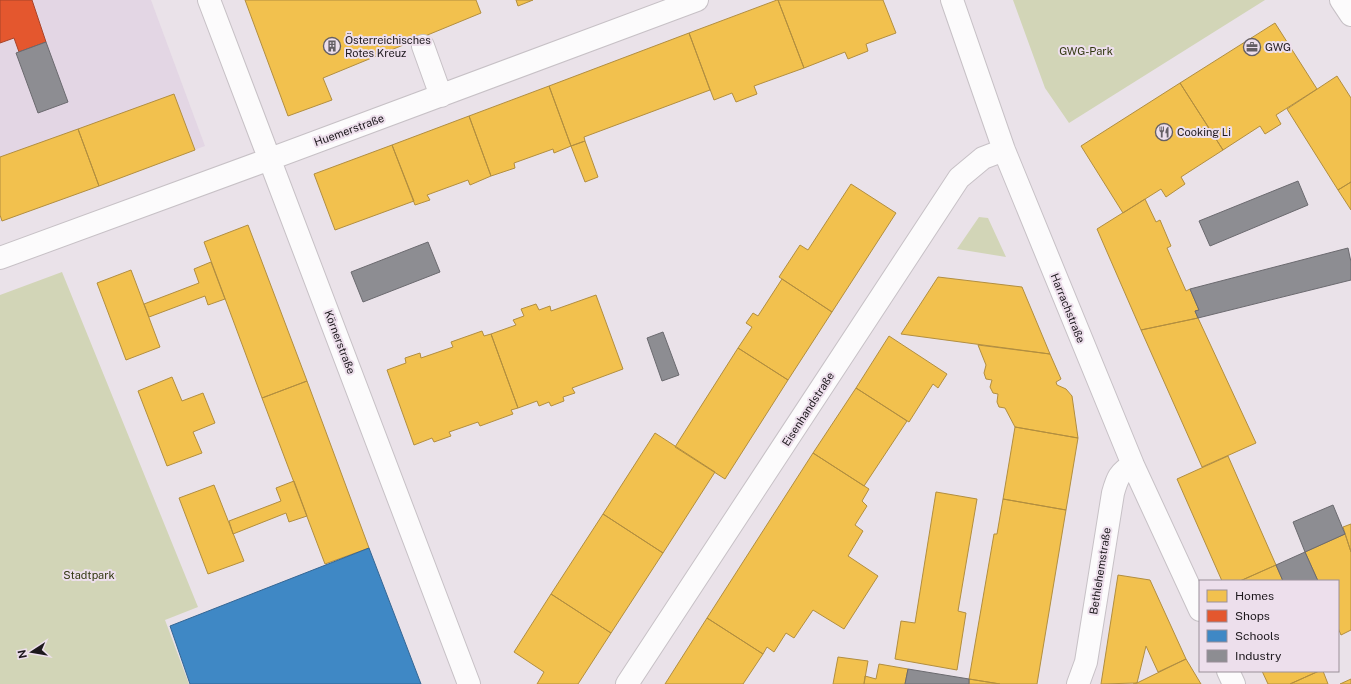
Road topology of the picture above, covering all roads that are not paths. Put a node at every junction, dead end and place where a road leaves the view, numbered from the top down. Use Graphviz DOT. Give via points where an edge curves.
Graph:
graph roads {
  1 [pos="209,0"];
  2 [pos="697,0"];
  3 [pos="952,0"];
  4 [pos="1342,0"];
  5 [pos="1351,15"];
  6 [pos="423,46"];
  7 [pos="441,96"];
  8 [pos="1004,150"];
  9 [pos="270,159"];
  10 [pos="0,258"];
  11 [pos="1133,465"];
  12 [pos="1199,608"];
  13 [pos="1228,672"];
  14 [pos="469,684"];
  15 [pos="627,684"];
  16 [pos="1078,684"];
  17 [pos="1234,684"];
  1 -- 9 [label="street, Körnerstraße"];
  2 -- 7 [label="street, Huemerstraße"];
  3 -- 8 [label="street, Harrachstraße"];
  4 -- 5 [label="street"];
  6 -- 7 [label="street"];
  7 -- 9 [label="street, Huemerstraße"];
  8 -- 11 [label="street, Harrachstraße"];
  8 -- 15 [label="street, Eisenhandstraße" via="983,158 959,178"];
  9 -- 10 [label="street, Huemerstraße"];
  9 -- 14 [label="street, Körnerstraße"];
  11 -- 12 [label="street, Harrachstraße"];
  11 -- 16 [label="street, Bethlehemstraße" via="1124,470 1113,493 1086,662"];
  13 -- 17 [label="street"];
}
